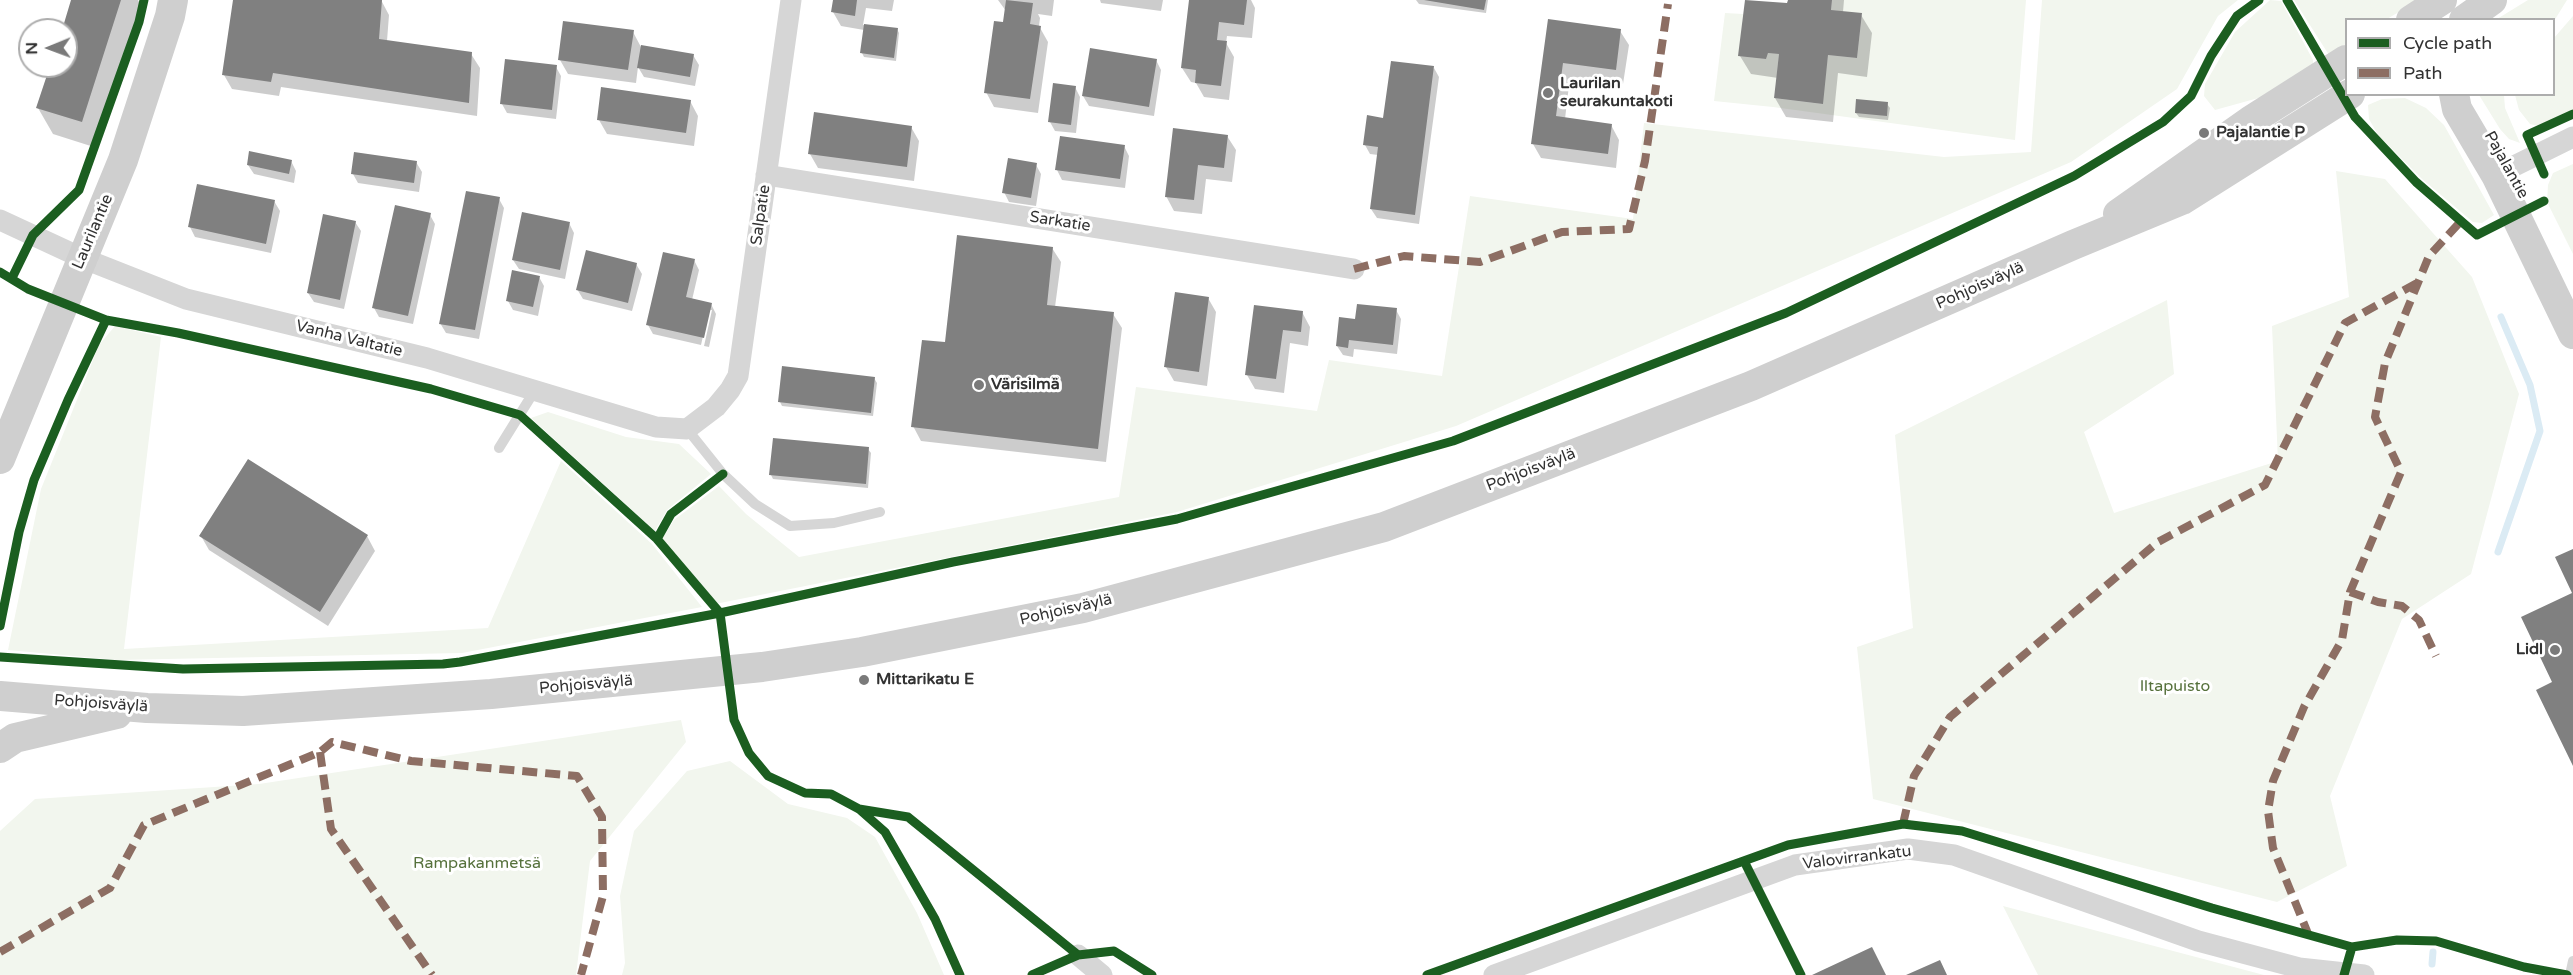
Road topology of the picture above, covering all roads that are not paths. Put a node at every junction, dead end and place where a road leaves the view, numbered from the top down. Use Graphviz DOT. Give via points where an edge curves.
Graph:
graph roads {
  1 [pos="172,0"];
  2 [pos="791,0"];
  3 [pos="2442,0"];
  4 [pos="2492,0"];
  5 [pos="2415,18"];
  6 [pos="2467,18"];
  7 [pos="2345,61"];
  8 [pos="2347,96"];
  9 [pos="2449,99"];
  10 [pos="2573,137"];
  11 [pos="766,175"];
  12 [pos="2496,175"];
  13 [pos="0,220"];
  14 [pos="2073,245"];
  15 [pos="82,258"];
  16 [pos="1354,269"];
  17 [pos="2573,334"];
  18 [pos="535,390"];
  19 [pos="695,423"];
  20 [pos="499,448"];
  21 [pos="0,459"];
  22 [pos="880,512"];
  23 [pos="0,696"];
  24 [pos="147,708"];
  25 [pos="0,748"];
  26 [pos="1078,955"];
  27 [pos="2573,961"];
  28 [pos="1102,975"];
  29 [pos="1494,975"];
  30 [pos="2364,975"];
  31 [pos="2570,975"];
  1 -- 15 [label="main road, Laurilantie" via="123,160"];
  2 -- 11 [label="street, Salpatie"];
  3 -- 5 [label="main road"];
  4 -- 6 [label="main road"];
  7 -- 14 [label="main road, Pohjoisväylä" via="2250,121"];
  8 -- 14 [label="main road, Pohjoisväylä" via="2182,200"];
  9 -- 12 [label="main road, Pajalantie"];
  10 -- 12 [label="street"];
  11 -- 16 [label="street, Sarkatie"];
  11 -- 19 [label="street, Salpatie" via="738,376 716,407"];
  12 -- 17 [label="main road, Pajalantie"];
  13 -- 15 [label="street, Vanha Valtatie"];
  14 -- 24 [label="main road, Pohjoisväylä" via="1751,386 1384,527 1083,608 862,652 688,676 243,711"];
  15 -- 18 [label="street, Vanha Valtatie" via="186,299 427,358"];
  15 -- 21 [label="main road, Laurilantie"];
  18 -- 19 [label="street, Vanha Valtatie" via="656,427"];
  18 -- 20 [label="lane"];
  19 -- 22 [label="lane" via="723,474 747,497 790,526 834,523"];
  23 -- 24 [label="main road, Pohjoisväylä"];
  24 -- 25 [label="main road" via="15,738"];
  26 -- 28 [label="street"];
  27 -- 31 [label="lane"];
  29 -- 30 [label="street, Valovirrankatu" via="1795,865 1908,849 1954,855 2198,941 2299,968"];
}
